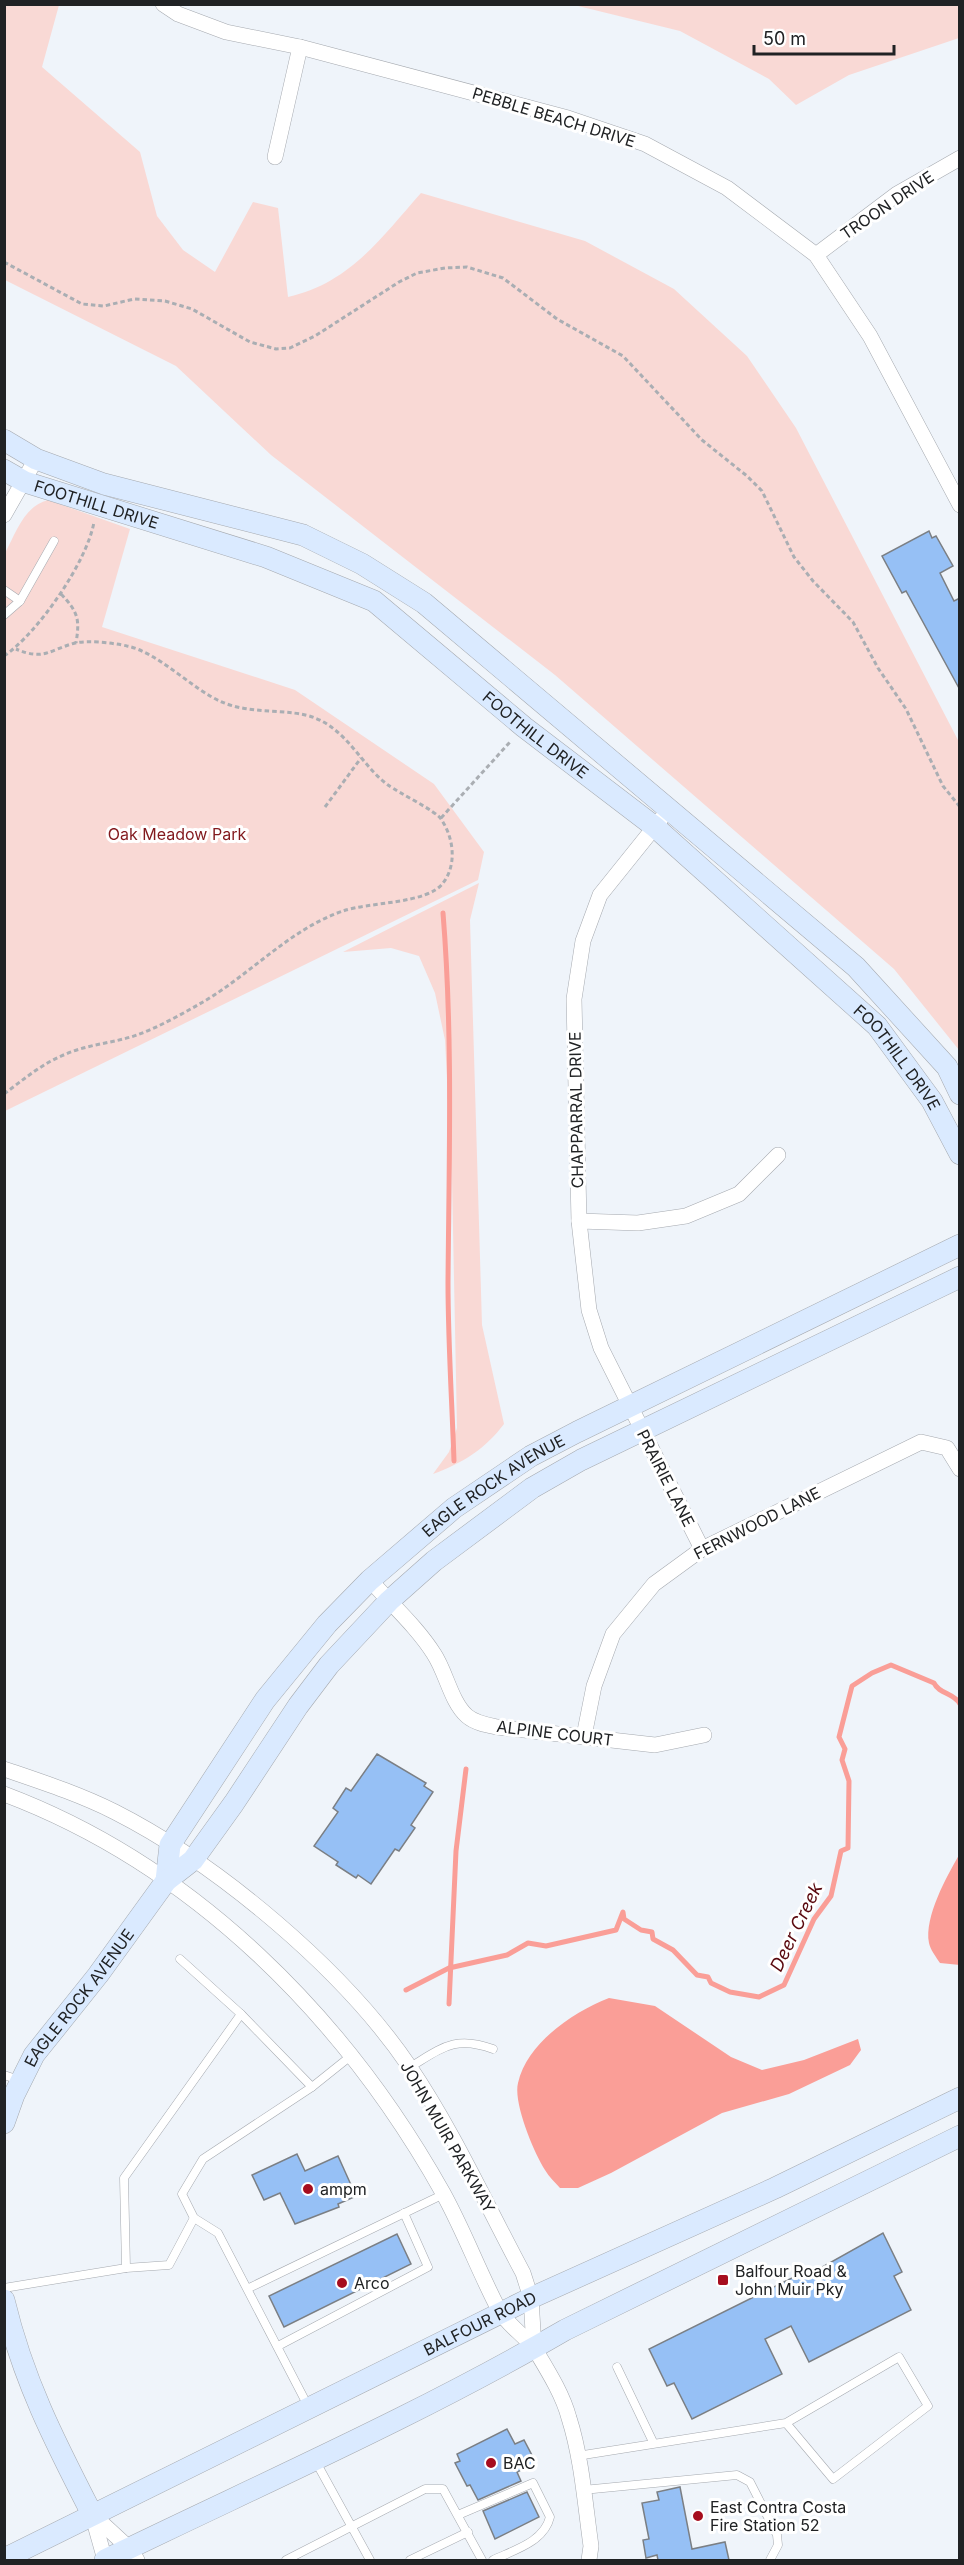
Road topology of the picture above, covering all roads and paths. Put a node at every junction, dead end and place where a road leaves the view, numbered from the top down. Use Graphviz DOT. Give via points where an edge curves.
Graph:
graph roads {
  1 [pos="163,4"];
  2 [pos="300,47"];
  3 [pos="275,157"];
  4 [pos="960,158"];
  5 [pos="816,255"];
  6 [pos="4,262"];
  7 [pos="4,440"];
  8 [pos="36,459"];
  9 [pos="4,470"];
  10 [pos="25,482"];
  11 [pos="98,506"];
  12 [pos="960,506"];
  13 [pos="4,515"];
  14 [pos="54,541"];
  15 [pos="4,590"];
  16 [pos="61,593"];
  17 [pos="20,601"];
  18 [pos="4,615"];
  19 [pos="76,643"];
  20 [pos="15,649"];
  21 [pos="4,656"];
  22 [pos="524,727"];
  23 [pos="362,757"];
  24 [pos="325,807"];
  25 [pos="960,807"];
  26 [pos="669,810"];
  27 [pos="441,818"];
  28 [pos="655,827"];
  29 [pos="4,1094"];
  30 [pos="960,1094"];
  31 [pos="960,1154"];
  32 [pos="778,1155"];
  33 [pos="579,1221"];
  34 [pos="960,1245"];
  35 [pos="960,1276"];
  36 [pos="630,1407"];
  37 [pos="642,1430"];
  38 [pos="960,1468"];
  39 [pos="702,1549"];
  40 [pos="369,1580"];
  41 [pos="389,1601"];
  42 [pos="704,1735"];
  43 [pos="584,1736"];
  44 [pos="4,1769"];
  45 [pos="4,1794"];
  46 [pos="170,1845"];
  47 [pos="193,1860"];
  48 [pos="166,1881"];
  49 [pos="180,1959"];
  50 [pos="241,2014"];
  51 [pos="493,2049"];
  52 [pos="352,2055"];
  53 [pos="410,2067"];
  54 [pos="12,2078"];
  55 [pos="312,2087"];
  56 [pos="960,2098"];
  57 [pos="4,2123"];
  58 [pos="960,2136"];
  59 [pos="444,2194"];
  60 [pos="404,2213"];
  61 [pos="194,2218"];
  62 [pos="126,2268"];
  63 [pos="4,2288"];
  64 [pos="249,2288"];
  65 [pos="531,2298"];
  66 [pos="4,2300"];
  67 [pos="501,2313"];
  68 [pos="278,2346"];
  69 [pos="534,2349"];
  70 [pos="617,2367"];
  71 [pos="309,2408"];
  72 [pos="786,2423"];
  73 [pos="653,2442"];
  74 [pos="578,2457"];
  75 [pos="315,2460"];
  76 [pos="583,2490"];
  77 [pos="92,2514"];
  78 [pos="458,2515"];
  79 [pos="351,2528"];
  80 [pos="468,2532"];
  81 [pos="133,2555"];
  82 [pos="4,2559"];
  83 [pos="105,2560"];
  84 [pos="286,2560"];
  85 [pos="370,2560"];
  86 [pos="410,2560"];
  87 [pos="482,2560"];
  88 [pos="493,2560"];
  89 [pos="589,2560"];
  90 [pos="770,2560"];
  1 -- 2 [label="street, PEBBLE BEACH DRIVE" via="178,14 226,32"];
  2 -- 3 [label="street"];
  2 -- 5 [label="street, PEBBLE BEACH DRIVE" via="568,118 645,144 727,188"];
  4 -- 5 [label="street, TROON DRIVE" via="897,194"];
  5 -- 12 [label="street, PEBBLE BEACH DRIVE" via="870,336"];
  6 -- 25 [label="path" via="82,304 104,306 134,299 165,301 192,309 250,342 276,349 305,342 417,273 467,267 503,278 557,319 631,362 702,440 762,491 794,557 853,622 906,709 943,786"];
  7 -- 8 [label="street, FOOTHILL DRIVE"];
  8 -- 10 [label="street"];
  8 -- 26 [label="street, FOOTHILL DRIVE" via="104,484 303,535 362,564 424,603"];
  9 -- 10 [label="street, FOOTHILL DRIVE"];
  10 -- 11 [label="street, FOOTHILL DRIVE"];
  10 -- 13 [label="street"];
  11 -- 16 [label="path" via="92,535"];
  11 -- 22 [label="street, FOOTHILL DRIVE" via="266,557 374,601"];
  14 -- 17 [label="lane"];
  15 -- 17 [label="lane"];
  16 -- 19 [label="path" via="80,622"];
  16 -- 20 [label="path"];
  17 -- 18 [label="lane"];
  19 -- 20 [label="path" via="53,653 31,656"];
  19 -- 23 [label="path" via="129,646 221,702 314,717 340,734"];
  20 -- 21 [label="path"];
  22 -- 27 [label="path"];
  22 -- 28 [label="street, FOOTHILL DRIVE"];
  23 -- 24 [label="path"];
  23 -- 27 [label="path" via="386,783"];
  26 -- 28 [label="street, CHAPPARRAL DRIVE"];
  26 -- 30 [label="street, FOOTHILL DRIVE" via="856,967 947,1067"];
  27 -- 29 [label="path" via="454,862 442,885 428,895 350,909 320,919 202,1002 136,1036 92,1044 65,1054 39,1067"];
  28 -- 31 [label="street, FOOTHILL DRIVE" via="877,1026 932,1101"];
  28 -- 33 [label="street, CHAPPARRAL DRIVE" via="600,895 583,941 574,999"];
  32 -- 33 [label="street" via="739,1194 686,1216 638,1223"];
  33 -- 36 [label="street, CHAPPARRAL DRIVE" via="589,1310 601,1348"];
  34 -- 36 [label="street, EAGLE ROCK AVENUE"];
  35 -- 37 [label="street, EAGLE ROCK AVENUE"];
  36 -- 37 [label="street, PRAIRIE LANE"];
  36 -- 40 [label="street, EAGLE ROCK AVENUE" via="531,1456 497,1478 454,1508"];
  37 -- 39 [label="street, PRAIRIE LANE"];
  37 -- 41 [label="street, EAGLE ROCK AVENUE" via="532,1488 434,1561"];
  38 -- 39 [label="street, FERNWOOD LANE" via="947,1448 921,1442"];
  39 -- 43 [label="street, FERNWOOD LANE" via="654,1584 613,1634 594,1686"];
  40 -- 41 [label="street, ALPINE COURT"];
  40 -- 46 [label="street, EAGLE ROCK AVENUE" via="265,1700"];
  41 -- 43 [label="street, ALPINE COURT" via="434,1653 467,1716 497,1727"];
  41 -- 47 [label="street, EAGLE ROCK AVENUE" via="329,1665"];
  42 -- 43 [label="street, ALPINE COURT" via="655,1745"];
  44 -- 46 [label="street, JOHN MUIR PARKWAY" via="85,1798"];
  45 -- 48 [label="street, JOHN MUIR PARKWAY" via="85,1830"];
  46 -- 47 [label="street, JOHN MUIR PARKWAY"];
  46 -- 48 [label="street, EAGLE ROCK AVENUE"];
  47 -- 48 [label="street, EAGLE ROCK AVENUE"];
  47 -- 53 [label="street, JOHN MUIR PARKWAY" via="320,1963"];
  48 -- 52 [label="street, JOHN MUIR PARKWAY" via="249,1946 303,1998"];
  48 -- 54 [label="street, EAGLE ROCK AVENUE" via="98,1975"];
  49 -- 50 [label="lane"];
  50 -- 55 [label="lane"];
  50 -- 62 [label="lane" via="124,2178"];
  51 -- 53 [label="lane" via="473,2042 457,2042"];
  52 -- 55 [label="lane"];
  52 -- 59 [label="street, JOHN MUIR PARKWAY"];
  53 -- 65 [label="street, JOHN MUIR PARKWAY" via="523,2273"];
  54 -- 57 [label="street, EAGLE ROCK AVENUE"];
  55 -- 61 [label="lane" via="203,2159 182,2194"];
  56 -- 65 [label="street, BALFOUR ROAD" via="775,2188"];
  58 -- 69 [label="street"];
  59 -- 60 [label="lane"];
  59 -- 67 [label="street, JOHN MUIR PARKWAY"];
  60 -- 64 [label="lane"];
  60 -- 68 [label="lane" via="428,2267"];
  61 -- 62 [label="lane" via="169,2265"];
  61 -- 64 [label="lane" via="218,2233"];
  62 -- 63 [label="lane"];
  64 -- 68 [label="lane"];
  65 -- 67 [label="street, BALFOUR ROAD"];
  65 -- 69 [label="street, JOHN MUIR PARKWAY"];
  66 -- 77 [label="street" via="13,2339 38,2407"];
  67 -- 69 [label="street, JOHN MUIR PARKWAY"];
  67 -- 71 [label="street, BALFOUR ROAD"];
  68 -- 71 [label="lane"];
  69 -- 74 [label="street, JOHN MUIR PARKWAY" via="569,2417"];
  69 -- 75 [label="street"];
  70 -- 73 [label="lane"];
  71 -- 77 [label="street, BALFOUR ROAD"];
  72 -- 72 [label="lane" via="833,2479 928,2406 899,2357"];
  72 -- 73 [label="lane"];
  73 -- 74 [label="lane"];
  74 -- 76 [label="street, JOHN MUIR PARKWAY"];
  75 -- 79 [label="lane"];
  75 -- 81 [label="street"];
  76 -- 89 [label="street, JOHN MUIR PARKWAY" via="591,2546"];
  76 -- 90 [label="lane" via="744,2477 777,2535 778,2545"];
  77 -- 81 [label="street"];
  77 -- 82 [label="street, BALFOUR ROAD"];
  77 -- 83 [label="street"];
  78 -- 79 [label="lane" via="443,2489 425,2489"];
  78 -- 80 [label="lane"];
  78 -- 88 [label="lane" via="532,2483 550,2517 547,2529"];
  79 -- 84 [label="lane"];
  79 -- 85 [label="lane"];
  80 -- 86 [label="lane"];
  80 -- 87 [label="lane"];
  81 -- 83 [label="street"];
}
